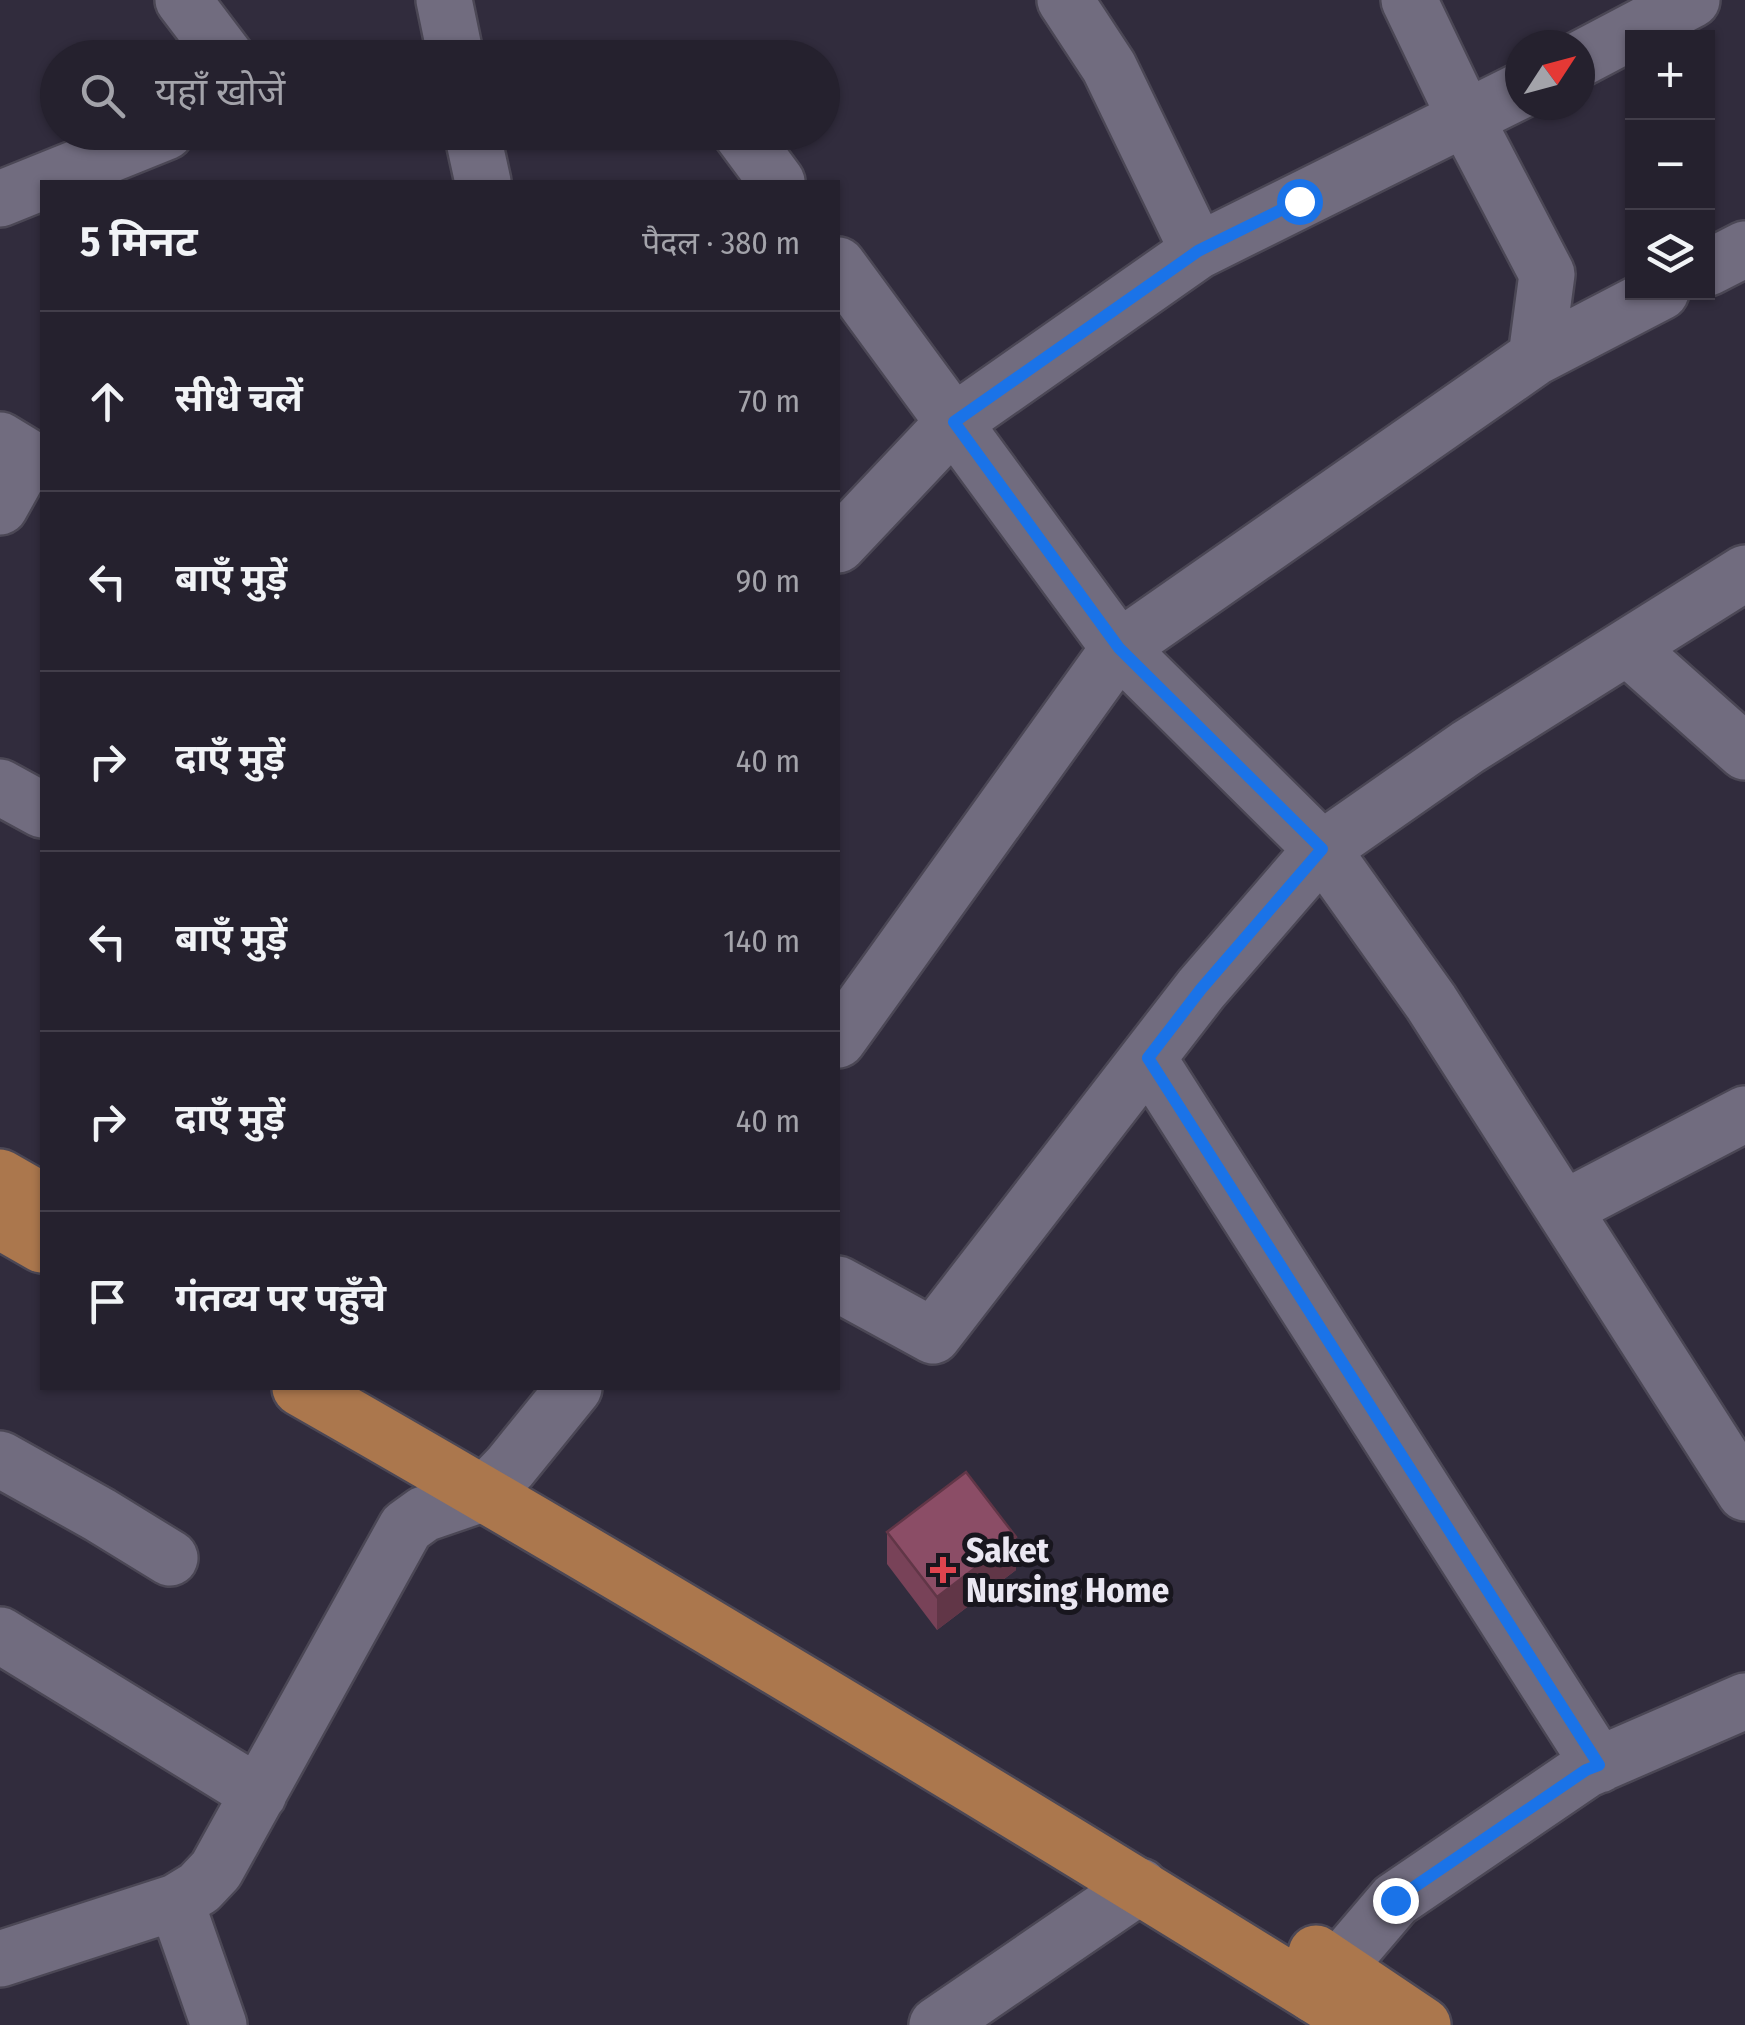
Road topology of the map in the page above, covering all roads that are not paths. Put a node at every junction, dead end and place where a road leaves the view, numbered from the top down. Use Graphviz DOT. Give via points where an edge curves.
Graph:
graph roads {
  1 [pos="184,0"];
  2 [pos="444,0"];
  3 [pos="1410,0"];
  4 [pos="1692,0"];
  5 [pos="1059,3"];
  6 [pos="214,40"];
  7 [pos="452,40"];
  8 [pos="1595,51"];
  9 [pos="1505,99"];
  10 [pos="1466,119"];
  11 [pos="121,150"];
  12 [pos="476,150"];
  13 [pos="753,150"];
  14 [pos="47,180"];
  15 [pos="482,180"];
  16 [pos="775,180"];
  17 [pos="40,183"];
  18 [pos="0,199"];
  19 [pos="1745,249"];
  20 [pos="1198,251"];
  21 [pos="1715,264"];
  22 [pos="840,268"];
  23 [pos="1646,300"];
  24 [pos="1536,357"];
  25 [pos="954,422"];
  26 [pos="23,449"];
  27 [pos="0,507"];
  28 [pos="840,543"];
  29 [pos="1745,573"];
  30 [pos="1627,647"];
  31 [pos="1119,648"];
  32 [pos="1745,752"];
  33 [pos="0,786"];
  34 [pos="40,809"];
  35 [pos="1322,849"];
  36 [pos="840,1037"];
  37 [pos="1148,1058"];
  38 [pos="1745,1114"];
  39 [pos="0,1177"];
  40 [pos="40,1200"];
  41 [pos="1565,1208"];
  42 [pos="0,1222"];
  43 [pos="40,1244"];
  44 [pos="840,1285"];
  45 [pos="304,1390"];
  46 [pos="378,1390"];
  47 [pos="572,1390"];
  48 [pos="1728,1431"];
  49 [pos="0,1460"];
  50 [pos="498,1480"];
  51 [pos="1745,1493"];
  52 [pos="170,1558"];
  53 [pos="0,1635"];
  54 [pos="1745,1701"];
  55 [pos="1599,1765"];
  56 [pos="259,1794"];
  57 [pos="1140,1886"];
  58 [pos="176,1902"];
  59 [pos="0,1959"];
  60 [pos="1336,1995"];
  61 [pos="219,2025"];
  62 [pos="938,2025"];
  63 [pos="1423,2025"];
  1 -- 6 [label="street"];
  2 -- 7 [label="street"];
  3 -- 10 [label="street"];
  4 -- 8 [label="street"];
  5 -- 20 [label="street" via="1109,68"];
  9 -- 10 [label="street"];
  10 -- 20 [label="street"];
  10 -- 24 [label="street" via="1547,274"];
  11 -- 14 [label="street"];
  12 -- 15 [label="street"];
  13 -- 16 [label="street"];
  17 -- 18 [label="street"];
  19 -- 21 [label="street"];
  20 -- 25 [label="street"];
  22 -- 25 [label="street"];
  23 -- 24 [label="street"];
  24 -- 31 [label="street"];
  25 -- 28 [label="street"];
  25 -- 31 [label="street"];
  26 -- 27 [label="street"];
  29 -- 30 [label="street"];
  30 -- 32 [label="street"];
  30 -- 35 [label="street"];
  31 -- 35 [label="street"];
  31 -- 36 [label="street"];
  33 -- 34 [label="street"];
  35 -- 37 [label="street"];
  35 -- 41 [label="street"];
  37 -- 44 [label="street" via="933,1336"];
  37 -- 55 [label="street"];
  38 -- 41 [label="street"];
  39 -- 40 [label="main road"];
  41 -- 48 [label="street"];
  42 -- 43 [label="main road"];
  45 -- 50 [label="main road"];
  46 -- 50 [label="main road"];
  47 -- 50 [label="street"];
  48 -- 51 [label="street"];
  49 -- 52 [label="street"];
  50 -- 56 [label="street" via="406,1527"];
  50 -- 57 [label="main road"];
  50 -- 60 [label="main road" via="1161,1862"];
  53 -- 56 [label="street"];
  54 -- 55 [label="street"];
  55 -- 60 [label="street" via="1395,1900"];
  56 -- 58 [label="street" via="216,1870"];
  57 -- 60 [label="main road"];
  57 -- 62 [label="street"];
  58 -- 59 [label="street"];
  58 -- 61 [label="street"];
  60 -- 63 [label="main road"];
}
